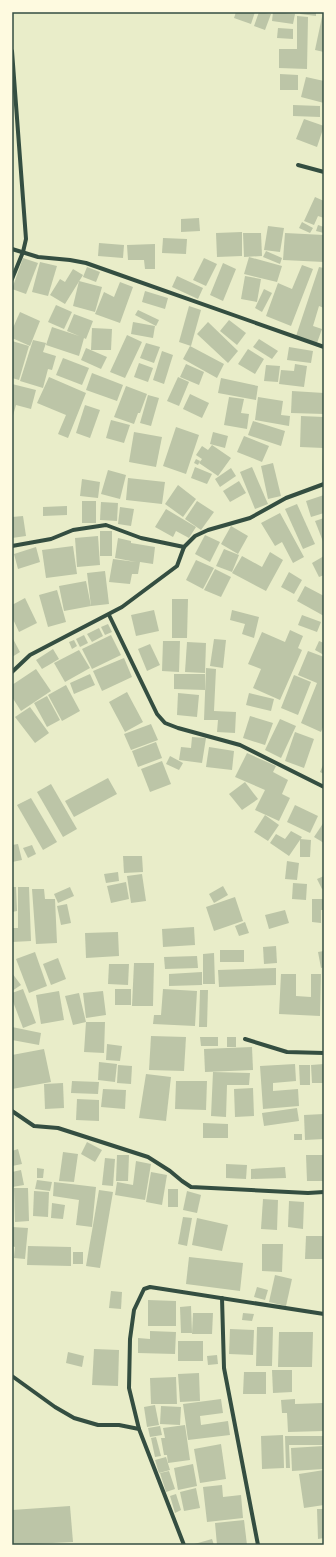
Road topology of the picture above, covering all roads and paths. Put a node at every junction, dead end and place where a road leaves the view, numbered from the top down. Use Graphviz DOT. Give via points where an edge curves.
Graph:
graph roads {
  1 [pos="12,51"];
  2 [pos="298,166"];
  3 [pos="324,172"];
  4 [pos="12,249"];
  5 [pos="23,252"];
  6 [pos="12,278"];
  7 [pos="324,348"];
  8 [pos="324,484"];
  9 [pos="12,546"];
  10 [pos="184,547"];
  11 [pos="109,615"];
  12 [pos="12,672"];
  13 [pos="324,787"];
  14 [pos="246,1039"];
  15 [pos="324,1053"];
  16 [pos="12,1111"];
  17 [pos="324,1192"];
  18 [pos="222,1298"];
  19 [pos="324,1314"];
  20 [pos="12,1376"];
  21 [pos="139,1429"];
  22 [pos="184,1545"];
  23 [pos="258,1545"];
  1 -- 5 [label="street" via="26,238"];
  2 -- 3 [label="street"];
  4 -- 5 [label="street"];
  5 -- 6 [label="street"];
  5 -- 7 [label="street" via="38,257 86,263"];
  8 -- 10 [label="street" via="286,498 250,518 208,530 195,536"];
  9 -- 10 [label="street" via="51,539 73,530 106,525 141,538"];
  10 -- 11 [label="street" via="177,566"];
  11 -- 12 [label="street" via="30,655"];
  11 -- 13 [label="street" via="157,714 165,723 240,745"];
  14 -- 15 [label="street" via="287,1052"];
  16 -- 17 [label="street" via="34,1126 58,1128 148,1157 192,1186"];
  18 -- 19 [label="street"];
  18 -- 21 [label="street" via="150,1287 144,1289 134,1310 130,1339 129,1388"];
  18 -- 23 [label="street" via="224,1368"];
  20 -- 21 [label="street" via="74,1418 98,1425 119,1425"];
  21 -- 22 [label="street"];
}
